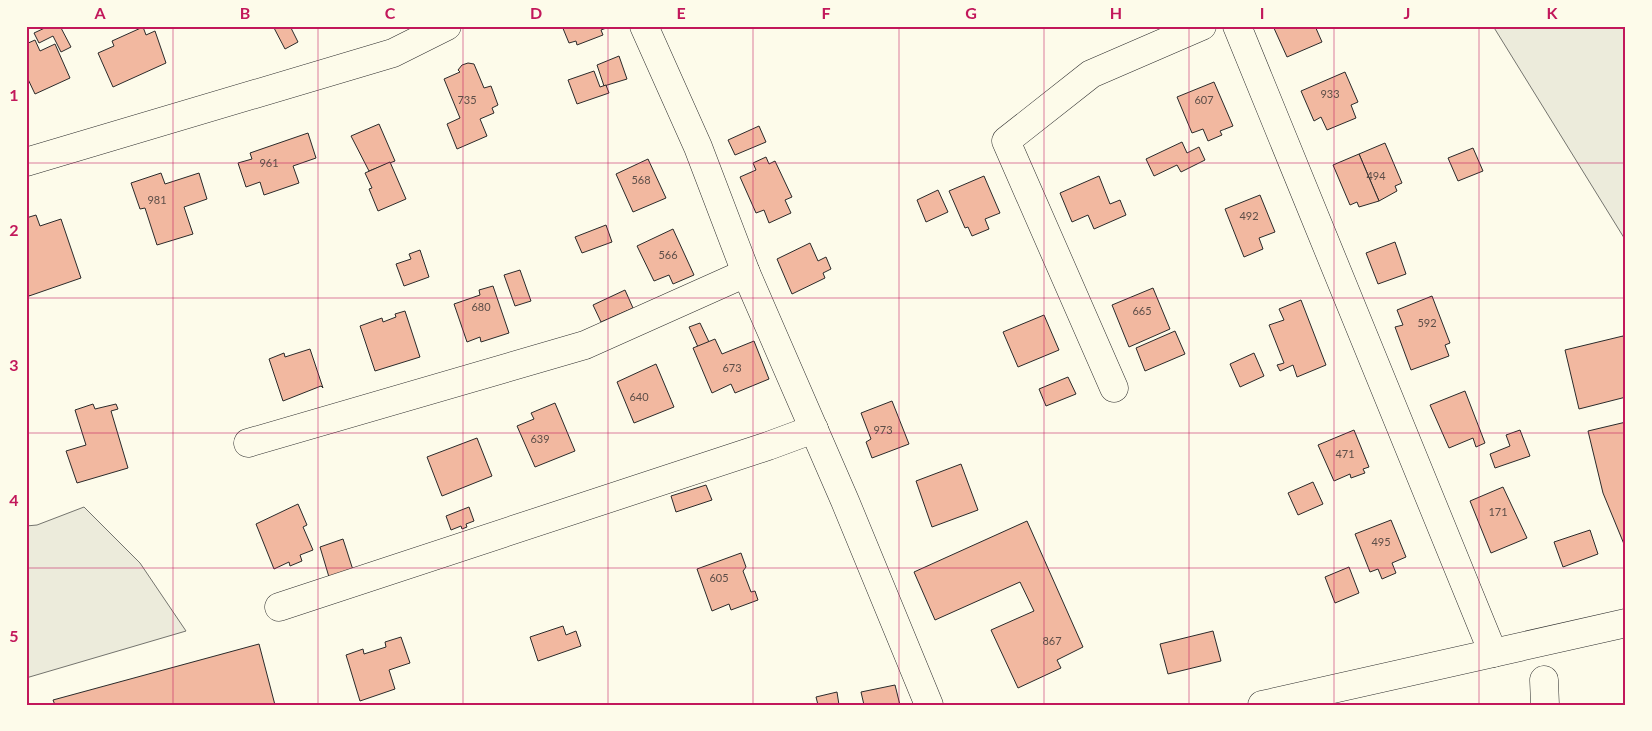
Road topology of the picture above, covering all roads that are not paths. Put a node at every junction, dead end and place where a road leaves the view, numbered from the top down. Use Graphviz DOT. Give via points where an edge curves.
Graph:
graph roads {
  1 [pos="447,26"];
  2 [pos="644,26"];
  3 [pos="1202,26"];
  4 [pos="1236,26"];
  5 [pos="26,162"];
  6 [pos="746,273"];
  7 [pos="1114,388"];
  8 [pos="814,429"];
  9 [pos="248,443"];
  10 [pos="279,607"];
  11 [pos="1626,623"];
  12 [pos="1493,653"];
  13 [pos="929,705"];
  14 [pos="1262,705"];
  1 -- 5 [label="street" via="393,53"];
  2 -- 6 [label="street" via="698,147"];
  3 -- 7 [label="street" via="1091,74 1006,141"];
  4 -- 12 [label="street"];
  6 -- 8 [label="street"];
  6 -- 9 [label="street" via="585,345"];
  8 -- 10 [label="street"];
  8 -- 13 [label="street"];
  11 -- 12 [label="street"];
  12 -- 14 [label="street"];
}
